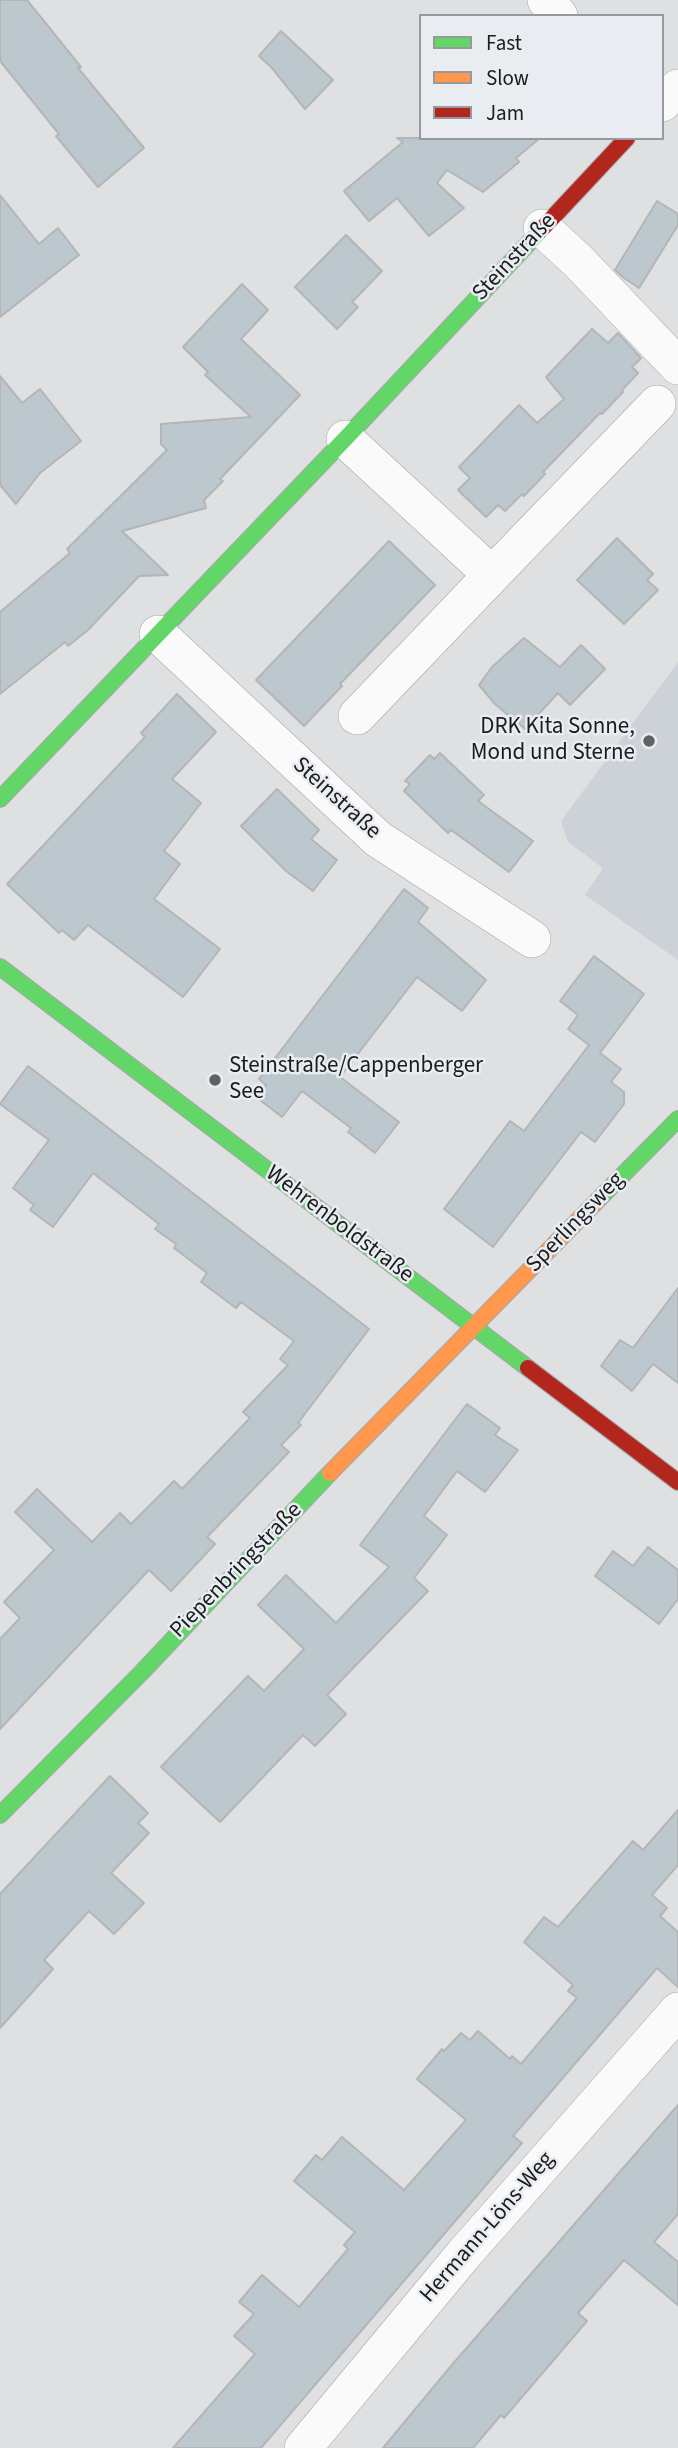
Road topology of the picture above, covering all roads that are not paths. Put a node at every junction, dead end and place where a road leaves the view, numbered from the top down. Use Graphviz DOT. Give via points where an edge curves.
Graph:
graph roads {
  1 [pos="546,0"];
  2 [pos="557,14"];
  3 [pos="678,88"];
  4 [pos="664,101"];
  5 [pos="625,140"];
  6 [pos="542,228"];
  7 [pos="678,366"];
  8 [pos="657,404"];
  9 [pos="345,439"];
  10 [pos="492,575"];
  11 [pos="158,634"];
  12 [pos="357,716"];
  13 [pos="0,799"];
  14 [pos="532,939"];
  15 [pos="0,967"];
  16 [pos="678,1119"];
  17 [pos="474,1327"];
  18 [pos="678,1482"];
  19 [pos="0,1815"];
  20 [pos="678,2011"];
  21 [pos="303,2448"];
  1 -- 2 [label="street"];
  3 -- 4 [label="street"];
  5 -- 6 [label="street, Steinstraße"];
  6 -- 7 [label="street"];
  6 -- 9 [label="street, Steinstraße"];
  8 -- 10 [label="street"];
  9 -- 10 [label="street"];
  9 -- 11 [label="street, Steinstraße"];
  10 -- 12 [label="street"];
  11 -- 13 [label="street, Steinstraße"];
  11 -- 14 [label="street, Steinstraße" via="378,839"];
  15 -- 17 [label="street, Wehrenboldstraße"];
  16 -- 17 [label="street, Sperlingsweg"];
  17 -- 18 [label="street, Wehrenboldstraße"];
  17 -- 19 [label="street, Piepenbringstraße"];
  20 -- 21 [label="street, Hermann-Löns-Weg" via="464,2254"];
}
